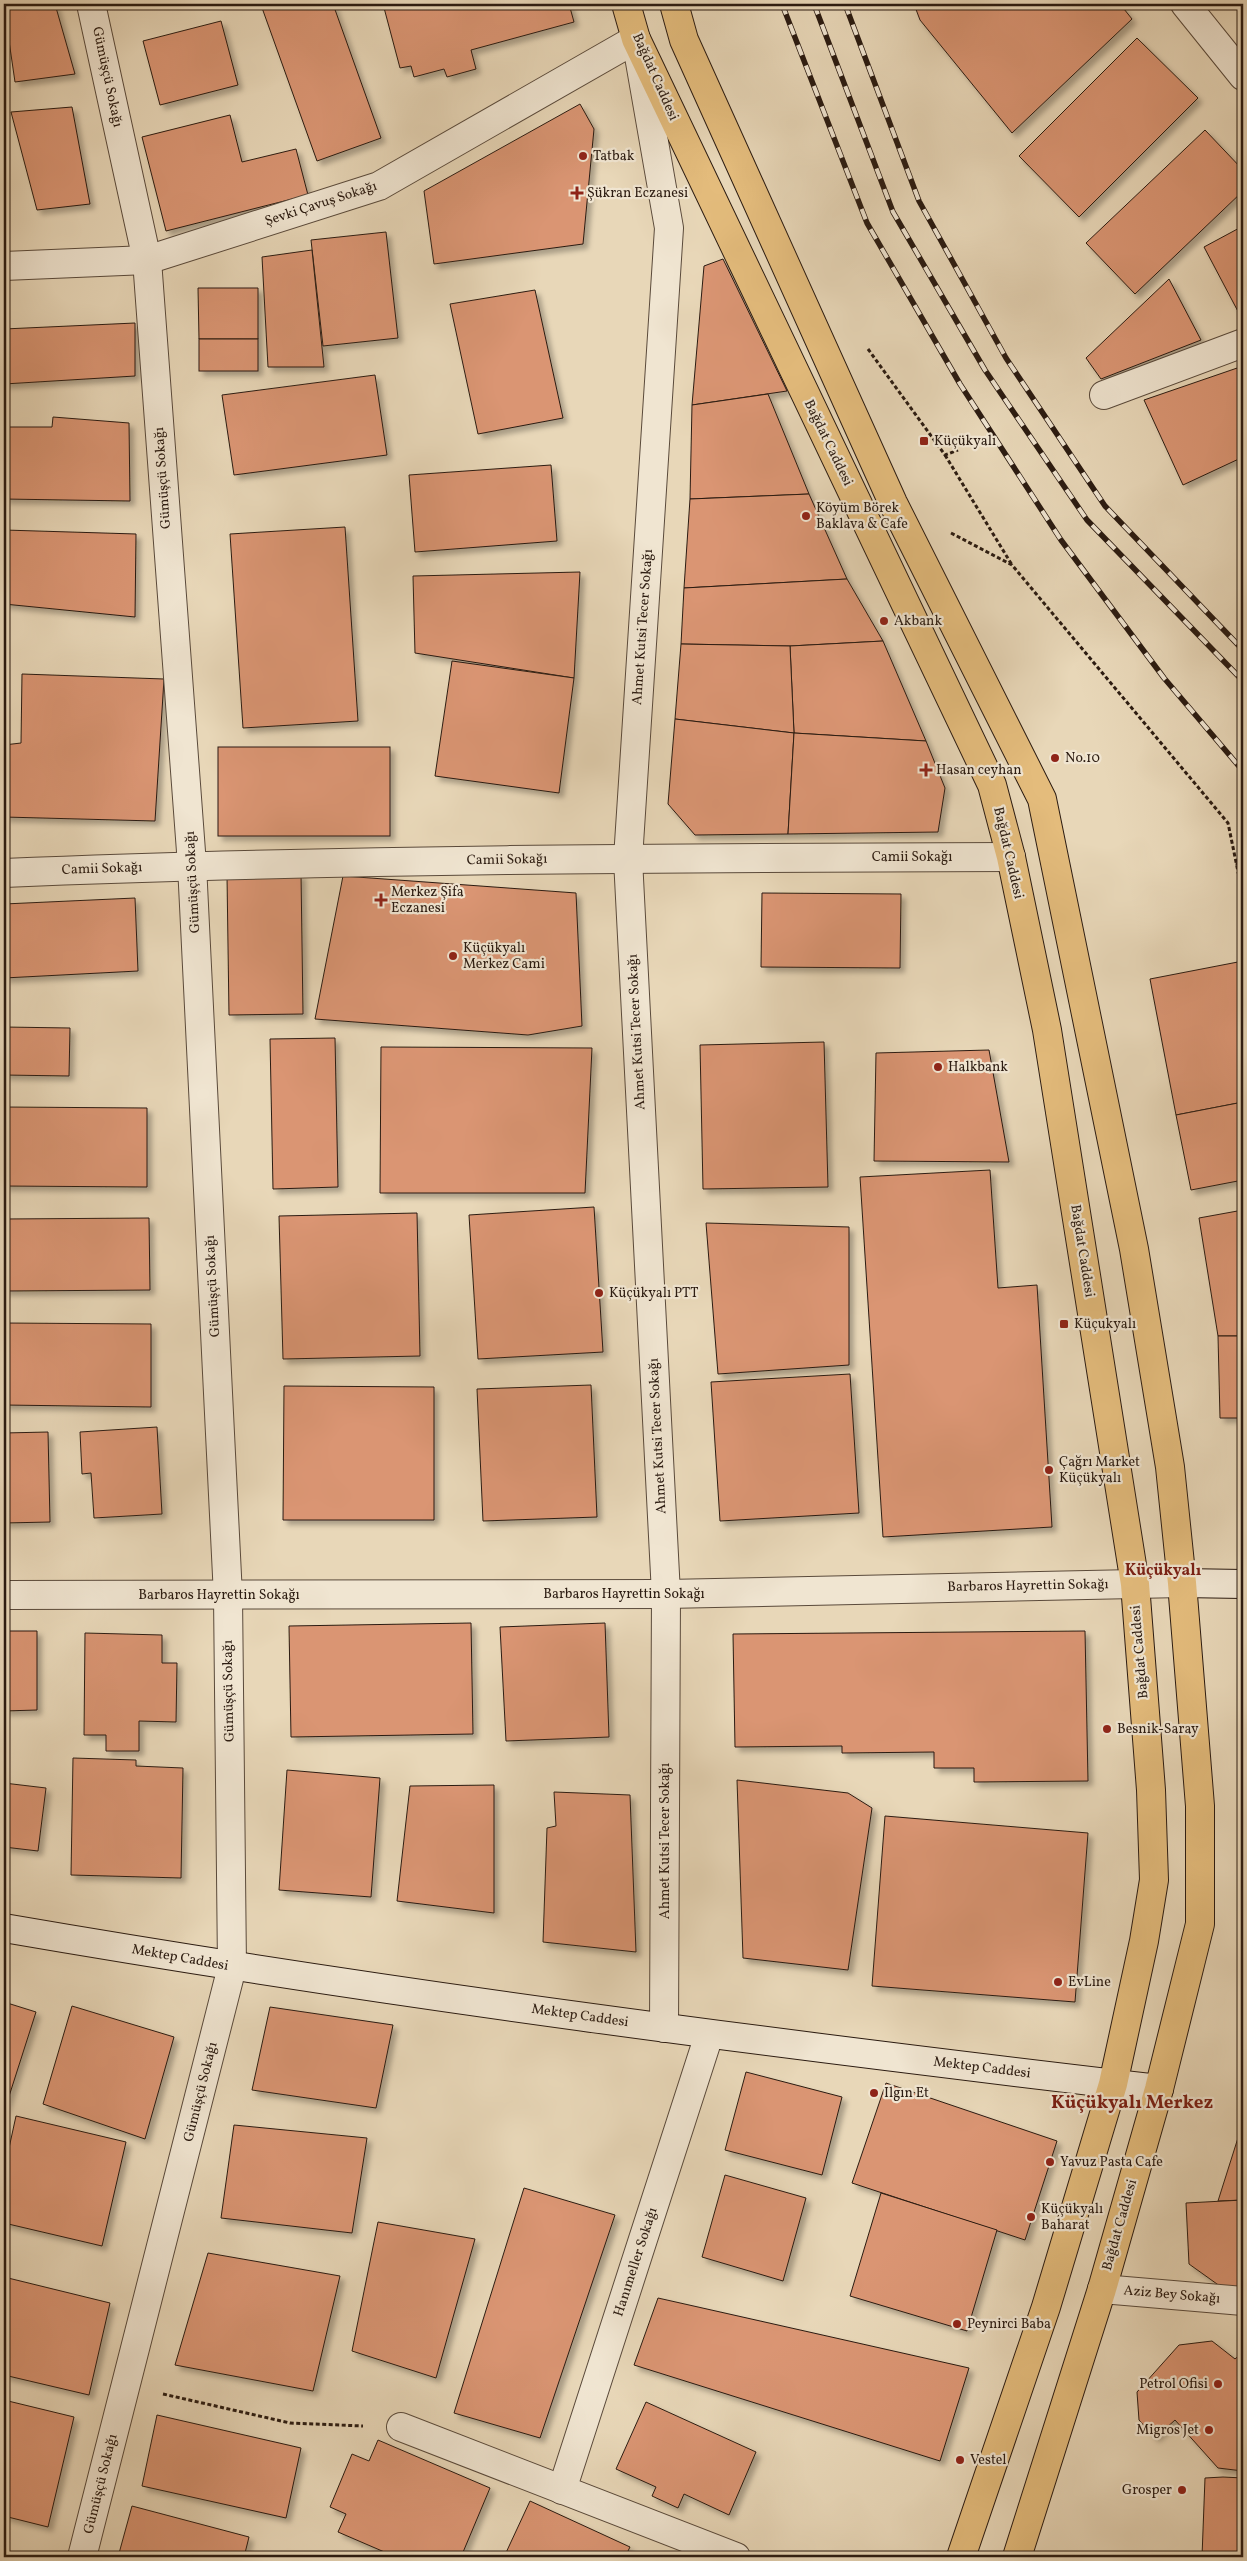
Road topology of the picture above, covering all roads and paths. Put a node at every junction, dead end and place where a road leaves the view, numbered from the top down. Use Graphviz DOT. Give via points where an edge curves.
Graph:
graph roads {
  1 [pos="91,4"];
  2 [pos="626,4"];
  3 [pos="674,4"];
  4 [pos="1185,4"];
  5 [pos="636,39"];
  6 [pos="1243,76"];
  7 [pos="147,260"];
  8 [pos="4,266"];
  9 [pos="1243,343"];
  10 [pos="866,347"];
  11 [pos="1104,395"];
  12 [pos="958,450"];
  13 [pos="945,454"];
  14 [pos="944,529"];
  15 [pos="1012,565"];
  16 [pos="1011,857"];
  17 [pos="628,859"];
  18 [pos="1236,862"];
  19 [pos="192,865"];
  20 [pos="1243,868"];
  21 [pos="4,873"];
  22 [pos="1243,896"];
  23 [pos="1182,1583"];
  24 [pos="1135,1584"];
  25 [pos="1243,1584"];
  26 [pos="666,1594"];
  27 [pos="4,1595"];
  28 [pos="228,1596"];
  29 [pos="4,1928"];
  30 [pos="232,1967"];
  31 [pos="664,2028"];
  32 [pos="709,2035"];
  33 [pos="1113,2084"];
  34 [pos="1159,2089"];
  35 [pos="1102,2289"];
  36 [pos="1243,2301"];
  37 [pos="126,2386"];
  38 [pos="401,2427"];
  39 [pos="562,2490"];
  40 [pos="677,2547"];
  41 [pos="82,2557"];
  42 [pos="736,2557"];
  43 [pos="961,2557"];
  44 [pos="1017,2557"];
  1 -- 7 [label="street, Gümüşçü Sokağı"];
  2 -- 5 [label="main road, Bağdat Caddesi"];
  3 -- 23 [label="main road, Bağdat Caddesi" via="684,40 890,497 1042,799 1134,1248 1170,1467"];
  4 -- 6 [label="street"];
  5 -- 7 [label="street, Şevki Çavuş Sokağı" via="379,186"];
  5 -- 16 [label="main road, Bağdat Caddesi" via="992,785"];
  5 -- 17 [label="street, Ahmet Kutsi Tecer Sokağı" via="669,228"];
  7 -- 8 [label="street, Şevki Çavuş Sokağı"];
  7 -- 19 [label="street, Gümüşçü Sokağı"];
  9 -- 11 [label="street"];
  10 -- 13 [label="path"];
  12 -- 13 [label="path"];
  13 -- 15 [label="path"];
  14 -- 15 [label="path"];
  15 -- 18 [label="path" via="1228,823"];
  16 -- 17 [label="street, Camii Sokağı"];
  16 -- 24 [label="main road, Bağdat Caddesi" via="1047,1030"];
  17 -- 19 [label="street, Camii Sokağı"];
  17 -- 26 [label="street, Ahmet Kutsi Tecer Sokağı"];
  18 -- 20 [label="path"];
  18 -- 22 [label="path"];
  19 -- 21 [label="street, Camii Sokağı"];
  19 -- 28 [label="street, Gümüşçü Sokağı"];
  23 -- 24 [label="street, Barbaros Hayrettin Sokağı"];
  23 -- 25 [label="street, Barbaros Hayrettin Sokağı"];
  23 -- 34 [label="main road, Bağdat Caddesi" via="1200,1806 1200,1924"];
  24 -- 26 [label="street, Barbaros Hayrettin Sokağı"];
  24 -- 33 [label="main road, Bağdat Caddesi" via="1151,1790 1154,1880"];
  26 -- 28 [label="street, Barbaros Hayrettin Sokağı"];
  26 -- 31 [label="street, Ahmet Kutsi Tecer Sokağı"];
  27 -- 28 [label="street, Barbaros Hayrettin Sokağı"];
  28 -- 30 [label="street, Gümüşçü Sokağı"];
  29 -- 30 [label="street, Mektep Caddesi"];
  30 -- 31 [label="street, Mektep Caddesi"];
  30 -- 37 [label="street, Gümüşçü Sokağı"];
  31 -- 32 [label="street, Mektep Caddesi"];
  32 -- 33 [label="street, Mektep Caddesi"];
  32 -- 39 [label="street, Hanımeller Sokağı"];
  33 -- 34 [label="street, Mektep Caddesi"];
  33 -- 43 [label="main road, Bağdat Caddesi" via="1046,2307"];
  34 -- 35 [label="main road, Bağdat Caddesi"];
  35 -- 36 [label="street, Aziz Bey Sokağı"];
  35 -- 44 [label="main road, Bağdat Caddesi"];
  37 -- 38 [label="path" via="290,2423"];
  37 -- 41 [label="street, Gümüşçü Sokağı"];
  38 -- 39 [label="street"];
  39 -- 40 [label="street"];
  40 -- 42 [label="street"];
}
